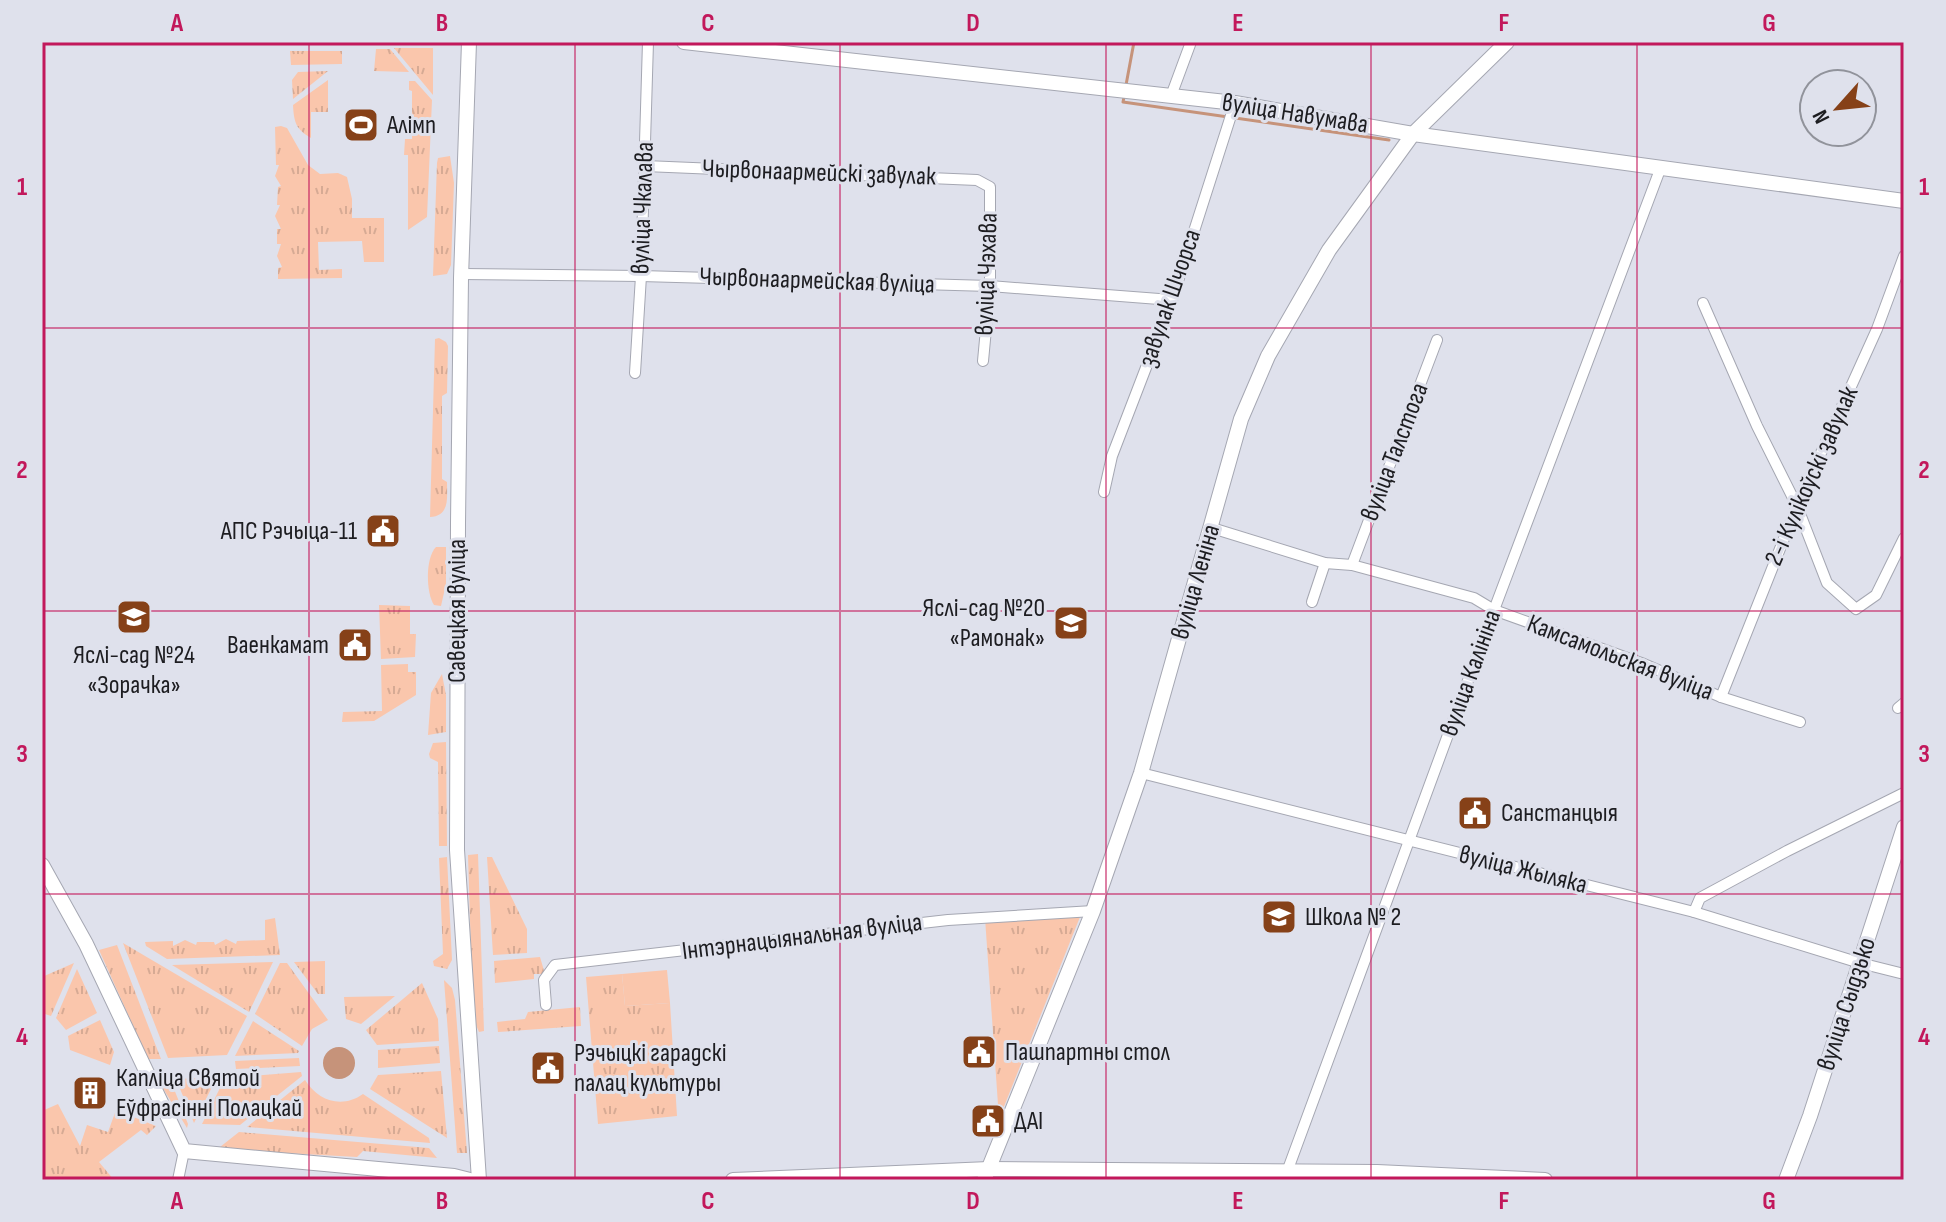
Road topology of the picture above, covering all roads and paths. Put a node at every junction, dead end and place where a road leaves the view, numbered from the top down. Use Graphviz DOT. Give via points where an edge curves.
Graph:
graph roads {
  1 [pos="469,42"];
  2 [pos="648,42"];
  3 [pos="684,42"];
  4 [pos="1191,42"];
  5 [pos="1507,42"];
  6 [pos="1171,96"];
  7 [pos="1235,103"];
  8 [pos="1413,134"];
  9 [pos="645,166"];
  10 [pos="1661,167"];
  11 [pos="990,187"];
  12 [pos="1904,201"];
  13 [pos="1904,256"];
  14 [pos="462,274"];
  15 [pos="641,276"];
  16 [pos="990,286"];
  17 [pos="1172,300"];
  18 [pos="1703,303"];
  19 [pos="1437,340"];
  20 [pos="983,361"];
  21 [pos="635,373"];
  22 [pos="1104,492"];
  23 [pos="1797,506"];
  24 [pos="1212,528"];
  25 [pos="1904,538"];
  26 [pos="1325,563"];
  27 [pos="1352,565"];
  28 [pos="1312,602"];
  29 [pos="1494,610"];
  30 [pos="1721,697"];
  31 [pos="1800,722"];
  32 [pos="1141,773"];
  33 [pos="1904,793"];
  34 [pos="1904,827"];
  35 [pos="1408,842"];
  36 [pos="42,865"];
  37 [pos="1093,911"];
  38 [pos="1694,912"];
  39 [pos="1860,963"];
  40 [pos="1904,974"];
  41 [pos="546,1005"];
  42 [pos="184,1151"];
  43 [pos="986,1174"];
  44 [pos="1286,1176"];
  45 [pos="1525,1179"];
  46 [pos="178,1180"];
  47 [pos="470,1180"];
  48 [pos="479,1180"];
  49 [pos="733,1180"];
  50 [pos="1545,1180"];
  51 [pos="1786,1180"];
  1 -- 14 [label="street, Савецкая вуліца"];
  2 -- 9 [label="street, вуліца Чкалава"];
  3 -- 6 [label="street, вуліца Навумава"];
  4 -- 6 [label="street"];
  5 -- 8 [label="street, вуліца Леніна"];
  6 -- 7 [label="street, вуліца Навумава"];
  7 -- 8 [label="street, вуліца Навумава"];
  7 -- 17 [label="street, завулак Шчорса"];
  8 -- 10 [label="street, вуліца Навумава"];
  8 -- 24 [label="street, вуліца Леніна" via="1329,250 1268,356 1241,419"];
  9 -- 11 [label="street, Чырвонаармейскі завулак" via="977,180"];
  9 -- 15 [label="street, вуліца Чкалава"];
  10 -- 12 [label="street, вуліца Навумава"];
  10 -- 29 [label="street, вуліца Калініна"];
  11 -- 16 [label="street, вуліца Чэхава"];
  13 -- 23 [label="street, 2-і Кулікоўскі завулак"];
  14 -- 15 [label="street, Чырвонаармейская вуліца"];
  14 -- 48 [label="street, Савецкая вуліца" via="457,850"];
  15 -- 16 [label="street, Чырвонаармейская вуліца"];
  15 -- 21 [label="street, вуліца Чкалава"];
  16 -- 17 [label="street, Чырвонаармейская вуліца"];
  16 -- 20 [label="street, вуліца Чэхава"];
  17 -- 22 [label="street, завулак Шчорса" via="1112,456"];
  18 -- 23 [label="street"];
  19 -- 27 [label="street, вуліца Талстога"];
  23 -- 25 [label="street" via="1827,583 1856,609 1876,595"];
  23 -- 30 [label="street, 2-і Кулікоўскі завулак"];
  24 -- 26 [label="street, Камсамольская вуліца"];
  24 -- 32 [label="street, вуліца Леніна"];
  26 -- 27 [label="street, Камсамольская вуліца"];
  26 -- 28 [label="street"];
  27 -- 29 [label="street, Камсамольская вуліца" via="1474,598"];
  29 -- 30 [label="street, Камсамольская вуліца"];
  29 -- 35 [label="street, вуліца Калініна"];
  30 -- 31 [label="street, Камсамольская вуліца"];
  32 -- 35 [label="street, вуліца Жыляка"];
  32 -- 37 [label="street, вуліца Леніна"];
  33 -- 38 [label="street" via="1700,898"];
  34 -- 39 [label="street, вуліца Сыдзько"];
  35 -- 38 [label="street, вуліца Жыляка"];
  35 -- 44 [label="street, вуліца Калініна"];
  36 -- 42 [label="street" via="86,944"];
  37 -- 41 [label="street, Інтэрнацыянальная вуліца" via="948,920 555,965 544,980"];
  37 -- 43 [label="street, вуліца Леніна"];
  38 -- 39 [label="street, вуліца Жыляка"];
  39 -- 40 [label="street, вуліца Жыляка"];
  39 -- 51 [label="street, вуліца Сыдзько"];
  42 -- 46 [label="street"];
  42 -- 47 [label="street"];
  43 -- 44 [label="street"];
  43 -- 49 [label="street"];
  44 -- 45 [label="street"];
  45 -- 50 [label="street"];
}
